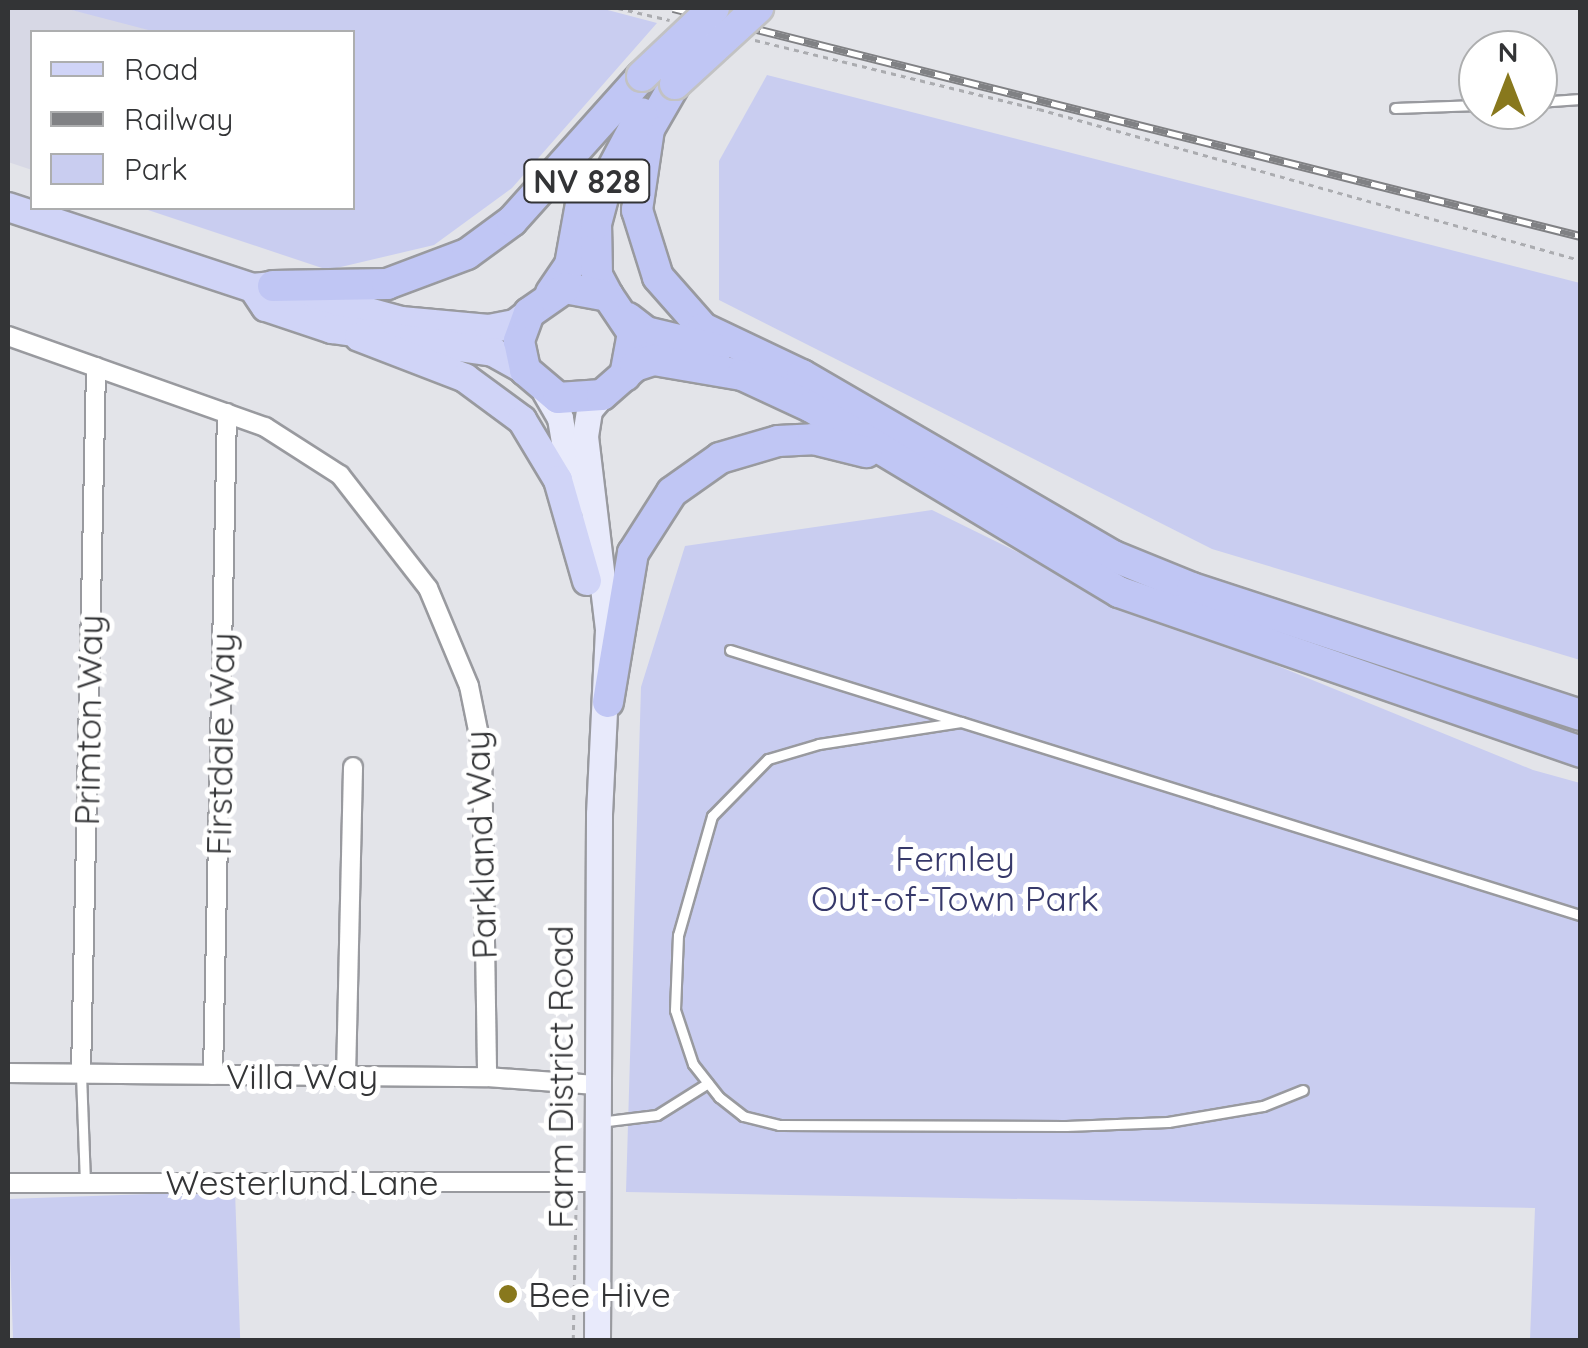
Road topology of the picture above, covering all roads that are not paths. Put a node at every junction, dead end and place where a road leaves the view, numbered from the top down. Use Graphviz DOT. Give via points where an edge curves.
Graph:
graph roads {
  1 [pos="714,8"];
  2 [pos="758,8"];
  3 [pos="642,76"];
  4 [pos="675,84"];
  5 [pos="1458,105"];
  6 [pos="1394,108"];
  7 [pos="8,207"];
  8 [pos="263,287"];
  9 [pos="540,303"];
  10 [pos="618,308"];
  11 [pos="8,336"];
  12 [pos="358,337"];
  13 [pos="750,354"];
  14 [pos="96,367"];
  15 [pos="535,381"];
  16 [pos="614,385"];
  17 [pos="227,413"];
  18 [pos="892,460"];
  19 [pos="587,582"];
  20 [pos="1237,637"];
  21 [pos="730,650"];
  22 [pos="1397,654"];
  23 [pos="608,702"];
  24 [pos="1580,716"];
  25 [pos="961,722"];
  26 [pos="1580,752"];
  27 [pos="353,768"];
  28 [pos="598,814"];
  29 [pos="1580,914"];
  30 [pos="8,1072"];
  31 [pos="81,1074"];
  32 [pos="212,1075"];
  33 [pos="346,1077"];
  34 [pos="487,1077"];
  35 [pos="708,1083"];
  36 [pos="596,1086"];
  37 [pos="1303,1090"];
  38 [pos="596,1122"];
  39 [pos="85,1182"];
  40 [pos="596,1182"];
  41 [pos="8,1183"];
  42 [pos="597,1340"];
  1 -- 3 [label="highway, bridge"];
  2 -- 4 [label="highway, bridge"];
  3 -- 8 [label="highway" via="512,221 467,254 388,284"];
  3 -- 9 [label="highway, NV 828" via="595,160 570,265"];
  4 -- 10 [label="highway" via="639,118 609,174 595,243 597,275"];
  4 -- 13 [label="highway" via="641,156 636,192 643,242 658,277 687,314"];
  5 -- 6 [label="lane"];
  7 -- 8 [label="main road"];
  8 -- 9 [label="main road" via="434,326 505,328"];
  8 -- 12 [label="main road" via="266,307"];
  9 -- 10 [label="highway" via="580,287"];
  9 -- 15 [label="highway, NV 828" via="519,341"];
  10 -- 13 [label="highway" via="646,332"];
  10 -- 16 [label="highway" via="634,348"];
  11 -- 14 [label="street, Parkland Way"];
  12 -- 15 [label="main road" via="493,352"];
  12 -- 19 [label="main road" via="466,378 522,420 558,480"];
  13 -- 22 [label="highway" via="802,375 1113,556"];
  14 -- 17 [label="street, Parkland Way"];
  14 -- 31 [label="street, Primton Way"];
  15 -- 16 [label="highway" via="573,401"];
  15 -- 19 [label="main road, Farm District Road / NV 828" via="560,418"];
  16 -- 18 [label="highway" via="643,363 672,360 742,375 812,407"];
  16 -- 23 [label="main road, Farm District Road / NV 828" via="589,410 585,454 607,613"];
  17 -- 32 [label="street, Firstdale Way"];
  17 -- 34 [label="street, Parkland Way" via="264,426 340,475 428,588 469,686 482,750"];
  18 -- 20 [label="highway" via="1119,592"];
  18 -- 23 [label="highway" via="813,439 778,441 720,458 672,492 633,553"];
  19 -- 28 [label="main road, Farm District Road / NV 828"];
  20 -- 22 [label="highway" via="1362,664 1388,663"];
  20 -- 26 [label="highway"];
  21 -- 25 [label="lane"];
  22 -- 24 [label="highway"];
  23 -- 28 [label="main road, Farm District Road / NV 828"];
  25 -- 29 [label="lane"];
  25 -- 35 [label="lane" via="819,744 768,759 712,816 678,936 675,1010 693,1064"];
  27 -- 33 [label="street"];
  28 -- 36 [label="main road, Farm District Road / NV 828"];
  30 -- 31 [label="street, Villa Way"];
  31 -- 32 [label="street, Villa Way"];
  31 -- 39 [label="lane"];
  32 -- 33 [label="street, Villa Way"];
  33 -- 34 [label="street, Villa Way"];
  34 -- 36 [label="street, Villa Way"];
  35 -- 37 [label="lane" via="744,1116 779,1125 1168,1122 1263,1106"];
  35 -- 38 [label="lane" via="657,1115"];
  36 -- 38 [label="main road, Farm District Road / NV 828"];
  38 -- 40 [label="main road, Farm District Road / NV 828"];
  39 -- 40 [label="street, Westerlund Lane"];
  39 -- 41 [label="street, Westerlund Lane"];
  40 -- 42 [label="main road, Farm District Road / NV 828"];
}
